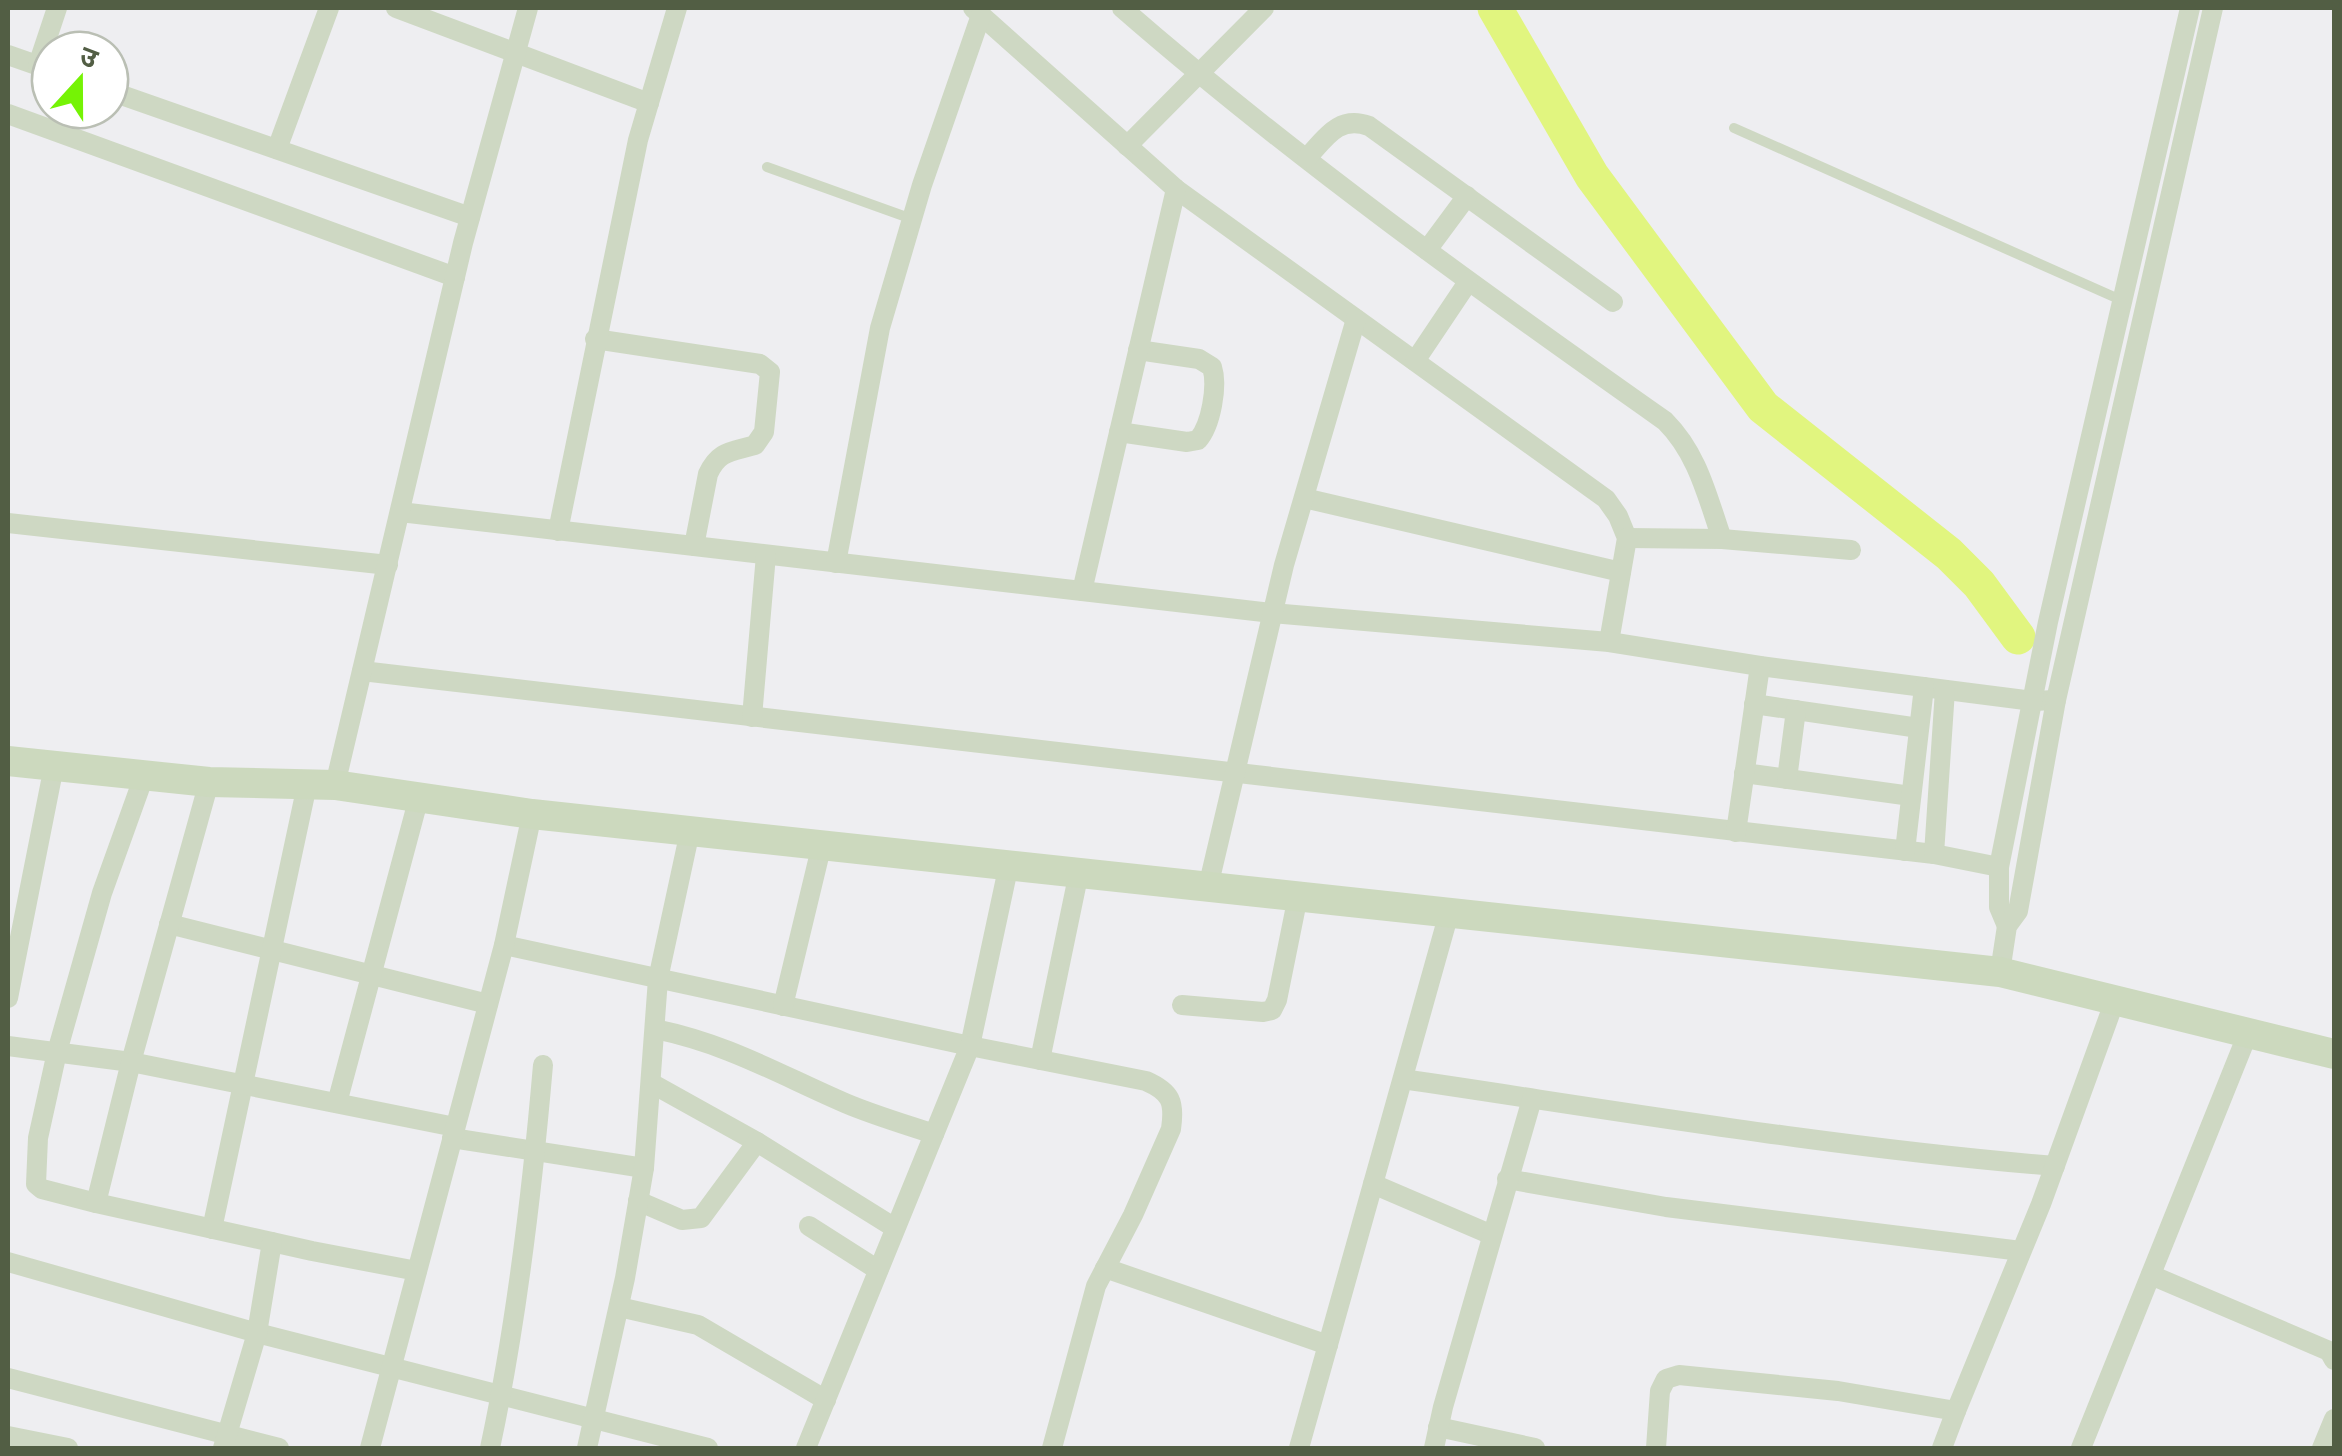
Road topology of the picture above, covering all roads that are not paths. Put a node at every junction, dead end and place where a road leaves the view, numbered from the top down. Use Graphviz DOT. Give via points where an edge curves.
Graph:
graph roads {
  1 [pos="329,8"];
  2 [pos="396,8"];
  3 [pos="528,8"];
  4 [pos="678,8"];
  5 [pos="1122,8"];
  6 [pos="1264,8"];
  7 [pos="2190,8"];
  8 [pos="2213,8"];
  9 [pos="977,11"];
  10 [pos="516,50"];
  11 [pos="1199,75"];
  12 [pos="130,98"];
  13 [pos="649,103"];
  14 [pos="8,114"];
  15 [pos="1734,128"];
  16 [pos="1126,146"];
  17 [pos="277,150"];
  18 [pos="1308,158"];
  19 [pos="766,167"];
  20 [pos="1176,190"];
  21 [pos="1466,196"];
  22 [pos="470,218"];
  23 [pos="912,219"];
  24 [pos="1427,250"];
  25 [pos="455,277"];
  26 [pos="1468,282"];
  27 [pos="2121,300"];
  28 [pos="1613,302"];
  29 [pos="1356,319"];
  30 [pos="595,338"];
  31 [pos="1138,350"];
  32 [pos="1415,361"];
  33 [pos="1118,432"];
  34 [pos="1304,498"];
  35 [pos="400,512"];
  36 [pos="8,523"];
  37 [pos="558,530"];
  38 [pos="1626,538"];
  39 [pos="1722,540"];
  40 [pos="694,546"];
  41 [pos="1851,550"];
  42 [pos="766,554"];
  43 [pos="836,563"];
  44 [pos="388,565"];
  45 [pos="1622,572"];
  46 [pos="1082,591"];
  47 [pos="1272,613"];
  48 [pos="1609,642"];
  49 [pos="1760,666"];
  50 [pos="362,671"];
  51 [pos="1935,688"];
  52 [pos="2056,700"];
  53 [pos="2033,701"];
  54 [pos="1754,704"];
  55 [pos="1796,710"];
  56 [pos="752,717"];
  57 [pos="1919,728"];
  58 [pos="8,762"];
  59 [pos="54,766"];
  60 [pos="1233,774"];
  61 [pos="1744,774"];
  62 [pos="144,776"];
  63 [pos="1788,779"];
  64 [pos="209,782"];
  65 [pos="321,785"];
  66 [pos="1911,796"];
  67 [pos="419,798"];
  68 [pos="532,814"];
  69 [pos="690,830"];
  70 [pos="1736,832"];
  71 [pos="822,844"];
  72 [pos="1905,851"];
  73 [pos="1934,854"];
  74 [pos="1008,864"];
  75 [pos="1999,867"];
  76 [pos="1079,872"];
  77 [pos="1208,887"];
  78 [pos="1298,896"];
  79 [pos="1449,914"];
  80 [pos="169,924"];
  81 [pos="14,926"];
  82 [pos="2006,926"];
  83 [pos="504,945"];
  84 [pos="273,949"];
  85 [pos="2000,972"];
  86 [pos="372,973"];
  87 [pos="658,979"];
  88 [pos="8,998"];
  89 [pos="2115,1000"];
  90 [pos="488,1004"];
  91 [pos="1182,1005"];
  92 [pos="783,1006"];
  93 [pos="655,1030"];
  94 [pos="2248,1033"];
  95 [pos="8,1046"];
  96 [pos="970,1046"];
  97 [pos="57,1052"];
  98 [pos="2334,1054"];
  99 [pos="1040,1060"];
  100 [pos="130,1062"];
  101 [pos="543,1065"];
  102 [pos="1403,1079"];
  103 [pos="651,1083"];
  104 [pos="245,1084"];
  105 [pos="1532,1098"];
  106 [pos="337,1103"];
  107 [pos="454,1132"];
  108 [pos="934,1134"];
  109 [pos="757,1142"];
  110 [pos="536,1151"];
  111 [pos="2055,1166"];
  112 [pos="644,1168"];
  113 [pos="1507,1179"];
  114 [pos="1373,1184"];
  115 [pos="638,1201"];
  116 [pos="96,1202"];
  117 [pos="809,1226"];
  118 [pos="896,1228"];
  119 [pos="212,1229"];
  120 [pos="1492,1234"];
  121 [pos="272,1242"];
  122 [pos="2022,1251"];
  123 [pos="8,1262"];
  124 [pos="1105,1268"];
  125 [pos="878,1270"];
  126 [pos="417,1271"];
  127 [pos="2151,1275"];
  128 [pos="619,1307"];
  129 [pos="256,1333"];
  130 [pos="1328,1345"];
  131 [pos="2334,1360"];
  132 [pos="391,1368"];
  133 [pos="8,1378"];
  134 [pos="502,1395"];
  135 [pos="826,1400"];
  136 [pos="1956,1411"];
  137 [pos="594,1418"];
  138 [pos="2334,1420"];
  139 [pos="1438,1427"];
  140 [pos="8,1436"];
  141 [pos="225,1441"];
  142 [pos="68,1448"];
  143 [pos="279,1448"];
  144 [pos="370,1448"];
  145 [pos="490,1448"];
  146 [pos="588,1448"];
  147 [pos="708,1448"];
  148 [pos="806,1448"];
  149 [pos="1052,1448"];
  150 [pos="1299,1448"];
  151 [pos="1434,1448"];
  152 [pos="1536,1448"];
  153 [pos="1656,1448"];
  154 [pos="1942,1448"];
  155 [pos="2081,1448"];
  156 [pos="2322,1448"];
  1 -- 17 [label="street"];
  2 -- 10 [label="street"];
  3 -- 10 [label="street"];
  4 -- 13 [label="street"];
  5 -- 11 [label="street"];
  6 -- 11 [label="street"];
  7 -- 27 [label="street"];
  8 -- 52 [label="street"];
  9 -- 16 [label="street"];
  9 -- 23 [label="street"];
  10 -- 13 [label="street"];
  10 -- 22 [label="street"];
  11 -- 16 [label="street"];
  11 -- 18 [label="street"];
  12 -- 17 [label="street"];
  13 -- 30 [label="street"];
  14 -- 25 [label="street"];
  15 -- 27 [label="lane"];
  16 -- 20 [label="street"];
  17 -- 22 [label="street"];
  18 -- 21 [label="street" via="1338,124 1359,122"];
  18 -- 24 [label="street"];
  19 -- 23 [label="lane"];
  20 -- 29 [label="street"];
  20 -- 31 [label="street"];
  21 -- 24 [label="street"];
  21 -- 28 [label="street"];
  22 -- 25 [label="street"];
  23 -- 43 [label="street" via="880,328"];
  24 -- 26 [label="street"];
  25 -- 35 [label="street"];
  26 -- 32 [label="street"];
  26 -- 39 [label="street" via="1678,434 1698,466"];
  27 -- 53 [label="street"];
  29 -- 32 [label="street"];
  29 -- 34 [label="street"];
  30 -- 37 [label="street"];
  30 -- 40 [label="street" via="760,364 770,372 764,432 755,445 734,448 712,464"];
  31 -- 33 [label="street"];
  31 -- 33 [label="street" via="1199,359 1212,368 1205,430 1188,442"];
  32 -- 38 [label="street" via="1606,499"];
  33 -- 46 [label="street"];
  34 -- 45 [label="street"];
  34 -- 47 [label="street"];
  35 -- 37 [label="street"];
  35 -- 44 [label="street"];
  36 -- 44 [label="street"];
  37 -- 40 [label="street"];
  38 -- 39 [label="street"];
  38 -- 45 [label="street"];
  39 -- 41 [label="street"];
  40 -- 42 [label="street"];
  42 -- 43 [label="street"];
  42 -- 56 [label="street"];
  43 -- 46 [label="street"];
  44 -- 50 [label="street"];
  45 -- 48 [label="street"];
  46 -- 47 [label="street"];
  47 -- 48 [label="street"];
  47 -- 60 [label="street"];
  48 -- 49 [label="street"];
  49 -- 51 [label="street"];
  49 -- 54 [label="street"];
  50 -- 56 [label="street"];
  50 -- 65 [label="street"];
  51 -- 53 [label="street"];
  51 -- 57 [label="street"];
  51 -- 73 [label="street"];
  52 -- 53 [label="street"];
  52 -- 82 [label="street" via="2018,912"];
  53 -- 75 [label="street"];
  54 -- 55 [label="street"];
  54 -- 61 [label="street"];
  55 -- 57 [label="street"];
  55 -- 63 [label="street"];
  56 -- 60 [label="street"];
  57 -- 66 [label="street"];
  58 -- 59 [label="main road"];
  59 -- 62 [label="main road"];
  59 -- 81 [label="street"];
  60 -- 70 [label="street"];
  60 -- 77 [label="street"];
  61 -- 63 [label="street"];
  61 -- 70 [label="street"];
  62 -- 64 [label="main road"];
  62 -- 97 [label="street" via="102,892"];
  63 -- 66 [label="street"];
  64 -- 65 [label="main road"];
  64 -- 80 [label="street"];
  65 -- 67 [label="main road"];
  65 -- 84 [label="street"];
  66 -- 72 [label="street"];
  67 -- 68 [label="main road"];
  67 -- 86 [label="street"];
  68 -- 69 [label="main road"];
  68 -- 83 [label="street"];
  69 -- 71 [label="main road"];
  69 -- 87 [label="street"];
  70 -- 72 [label="street"];
  71 -- 74 [label="main road"];
  71 -- 92 [label="street"];
  72 -- 73 [label="street"];
  73 -- 75 [label="street"];
  74 -- 76 [label="main road"];
  74 -- 96 [label="street"];
  75 -- 82 [label="street" via="1998,907"];
  76 -- 77 [label="main road"];
  76 -- 99 [label="street"];
  77 -- 78 [label="main road"];
  78 -- 79 [label="main road"];
  78 -- 91 [label="street" via="1272,1010"];
  79 -- 85 [label="main road"];
  79 -- 102 [label="street"];
  80 -- 84 [label="street"];
  80 -- 100 [label="street"];
  81 -- 88 [label="street"];
  82 -- 85 [label="street"];
  83 -- 87 [label="street"];
  83 -- 90 [label="street"];
  84 -- 86 [label="street"];
  84 -- 104 [label="street"];
  85 -- 89 [label="main road"];
  86 -- 90 [label="street"];
  86 -- 106 [label="street"];
  87 -- 92 [label="street"];
  87 -- 93 [label="street"];
  89 -- 94 [label="main road"];
  89 -- 111 [label="street"];
  90 -- 107 [label="street"];
  92 -- 96 [label="street"];
  93 -- 103 [label="street"];
  93 -- 108 [label="street" via="722,1047 850,1105"];
  94 -- 98 [label="main road"];
  94 -- 127 [label="street"];
  95 -- 97 [label="street"];
  96 -- 99 [label="street"];
  96 -- 108 [label="street"];
  97 -- 100 [label="street"];
  97 -- 116 [label="street" via="38,1138 36,1184"];
  99 -- 124 [label="street" via="1146,1082 1172,1100 1171,1129"];
  100 -- 104 [label="street"];
  100 -- 116 [label="street"];
  101 -- 110 [label="street"];
  102 -- 105 [label="street"];
  102 -- 114 [label="street"];
  103 -- 109 [label="street"];
  103 -- 112 [label="street"];
  104 -- 106 [label="street"];
  104 -- 119 [label="street"];
  105 -- 111 [label="street"];
  105 -- 113 [label="street"];
  106 -- 107 [label="street"];
  107 -- 110 [label="street"];
  107 -- 126 [label="street"];
  108 -- 118 [label="street"];
  109 -- 115 [label="street" via="695,1221"];
  109 -- 118 [label="street"];
  110 -- 112 [label="street"];
  110 -- 134 [label="street"];
  111 -- 122 [label="street"];
  112 -- 115 [label="street"];
  113 -- 120 [label="street"];
  113 -- 122 [label="street"];
  114 -- 120 [label="street"];
  114 -- 130 [label="street"];
  115 -- 128 [label="street"];
  116 -- 119 [label="street"];
  117 -- 125 [label="street"];
  118 -- 125 [label="street"];
  119 -- 121 [label="street"];
  120 -- 139 [label="street"];
  121 -- 126 [label="street"];
  121 -- 129 [label="street"];
  122 -- 136 [label="street"];
  123 -- 129 [label="street"];
  124 -- 130 [label="street"];
  124 -- 149 [label="street"];
  125 -- 135 [label="street"];
  126 -- 132 [label="street"];
  127 -- 131 [label="street" via="2329,1351"];
  127 -- 155 [label="street"];
  128 -- 135 [label="street" via="698,1325"];
  128 -- 137 [label="street"];
  129 -- 132 [label="street"];
  129 -- 141 [label="street"];
  130 -- 150 [label="street"];
  132 -- 134 [label="street"];
  132 -- 144 [label="street"];
  133 -- 141 [label="street"];
  134 -- 137 [label="street"];
  134 -- 145 [label="street"];
  135 -- 148 [label="street"];
  136 -- 153 [label="street" via="1679,1375 1660,1390"];
  136 -- 154 [label="street"];
  137 -- 146 [label="street"];
  137 -- 147 [label="street"];
  138 -- 156 [label="street"];
  139 -- 151 [label="street"];
  139 -- 152 [label="street"];
  140 -- 142 [label="street"];
  141 -- 143 [label="street"];
}
